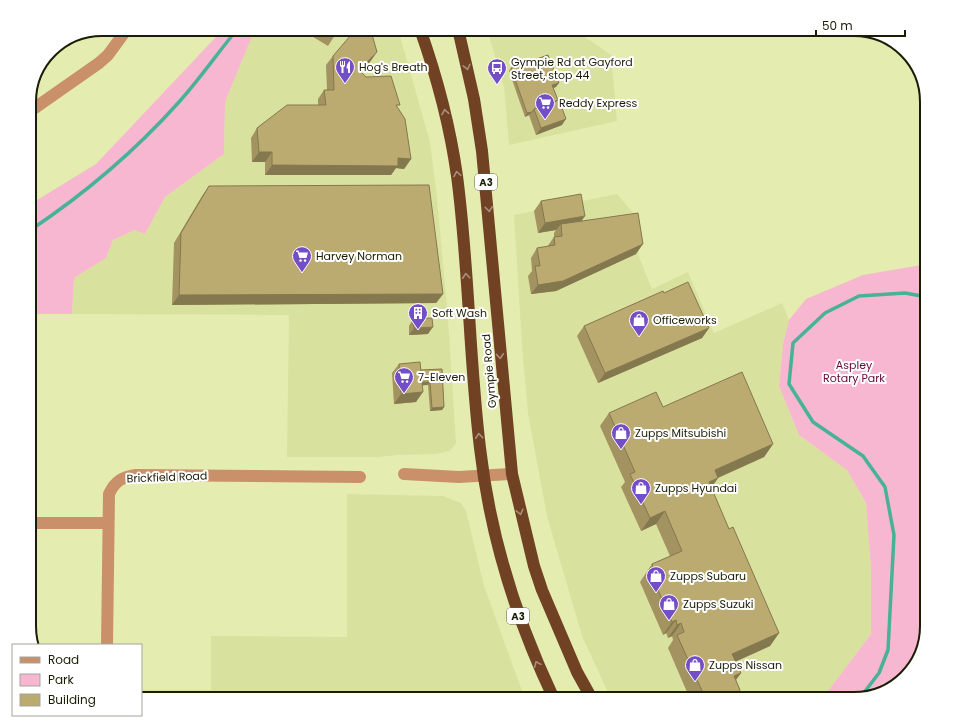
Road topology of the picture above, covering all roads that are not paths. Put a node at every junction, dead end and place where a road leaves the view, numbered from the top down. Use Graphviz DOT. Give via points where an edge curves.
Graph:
graph roads {
  1 [pos="122,36"];
  2 [pos="422,36"];
  3 [pos="460,36"];
  4 [pos="36,107"];
  5 [pos="404,474"];
  6 [pos="512,474"];
  7 [pos="484,475"];
  8 [pos="360,477"];
  9 [pos="36,523"];
  10 [pos="108,523"];
  11 [pos="107,644"];
  12 [pos="551,692"];
  13 [pos="588,692"];
  1 -- 4 [label="street" via="99,63"];
  7 -- 2 [label="highway, Gympie Road / A3, one-way" via="478,435 457,174 443,104"];
  3 -- 6 [label="highway, Gympie Road / A3, one-way" via="474,99 482,151"];
  5 -- 7 [label="street" via="453,477"];
  6 -- 7 [label="street"];
  6 -- 13 [label="highway, Gympie Road / A3, one-way" via="542,590"];
  12 -- 7 [label="highway, Gympie Road / A3, one-way" via="519,619 494,530"];
  8 -- 10 [label="street, Brickfield Road" via="127,476 116,482 109,494"];
  9 -- 10 [label="street"];
  10 -- 11 [label="street, Brickfield Road"];
}
